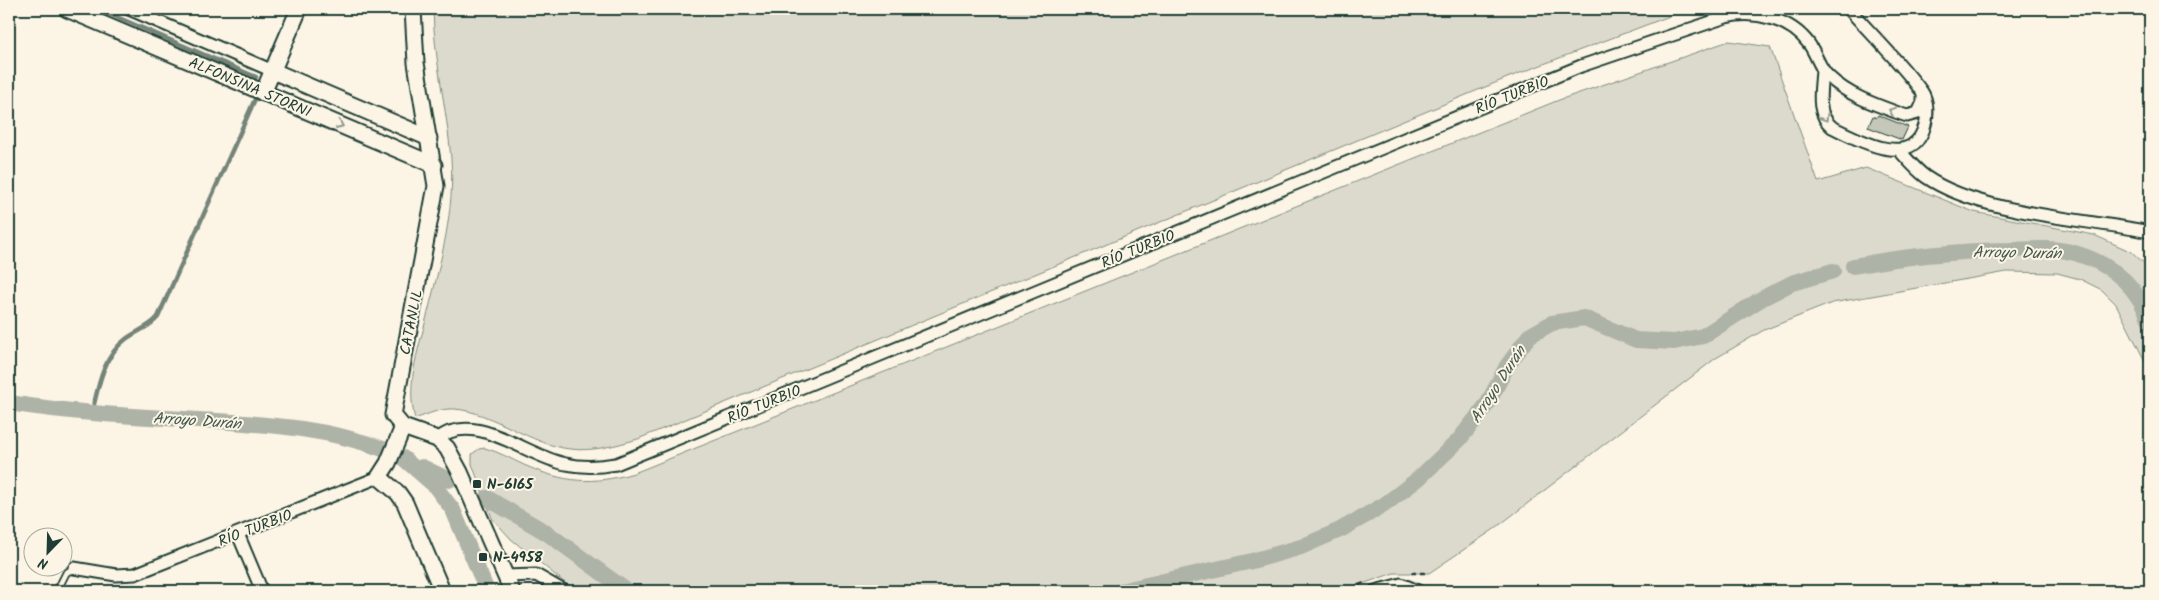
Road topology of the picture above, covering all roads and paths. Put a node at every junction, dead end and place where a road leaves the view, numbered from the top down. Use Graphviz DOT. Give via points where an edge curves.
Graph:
graph roads {
  1 [pos="66,9"];
  2 [pos="129,9"];
  3 [pos="299,9"];
  4 [pos="414,9"];
  5 [pos="1849,9"];
  6 [pos="1822,70"];
  7 [pos="273,71"];
  8 [pos="263,93"];
  9 [pos="1923,94"];
  10 [pos="429,138"];
  11 [pos="1900,150"];
  12 [pos="434,166"];
  13 [pos="2150,232"];
  14 [pos="403,427"];
  15 [pos="437,439"];
  16 [pos="379,477"];
  17 [pos="238,534"];
  18 [pos="74,568"];
  19 [pos="505,576"];
  20 [pos="1415,589"];
  21 [pos="57,591"];
  22 [pos="262,591"];
  23 [pos="442,591"];
  24 [pos="512,591"];
  25 [pos="564,591"];
  26 [pos="1375,591"];
  1 -- 8 [label="street, ALFONSINA STORNI"];
  2 -- 7 [label="street, ALFONSINA STORNI"];
  3 -- 7 [label="street"];
  4 -- 10 [label="street, CATANLIL" via="416,63"];
  5 -- 9 [label="street"];
  9 -- 6 [label="street, one-way" via="1921,109 1907,116 1857,96"];
  6 -- 11 [label="street, one-way" via="1820,102 1826,122 1882,149"];
  6 -- 15 [label="street, RÍO TURBIO" via="1809,44 1793,29 1759,15 1726,17 1581,66 616,464 598,467 567,465 485,432 466,428 450,430"];
  7 -- 8 [label="street"];
  7 -- 10 [label="street, ALFONSINA STORNI"];
  8 -- 12 [label="street, ALFONSINA STORNI, one-way"];
  9 -- 11 [label="street" via="1927,105 1925,126 1916,143"];
  10 -- 12 [label="street, CATANLIL"];
  11 -- 13 [label="street" via="1925,177 1965,196 2013,209"];
  12 -- 14 [label="street, CATANLIL" via="434,206 393,411 395,420"];
  14 -- 15 [label="street"];
  14 -- 16 [label="street"];
  15 -- 19 [label="street" via="447,448 460,472"];
  16 -- 17 [label="street, RÍO TURBIO"];
  16 -- 23 [label="street" via="406,503"];
  17 -- 18 [label="street, RÍO TURBIO" via="135,574 116,576"];
  17 -- 22 [label="street"];
  18 -- 21 [label="lane" via="66,572"];
  19 -- 24 [label="street"];
  19 -- 25 [label="street" via="536,575"];
  20 -- 26 [label="street" via="1401,584"];
}
